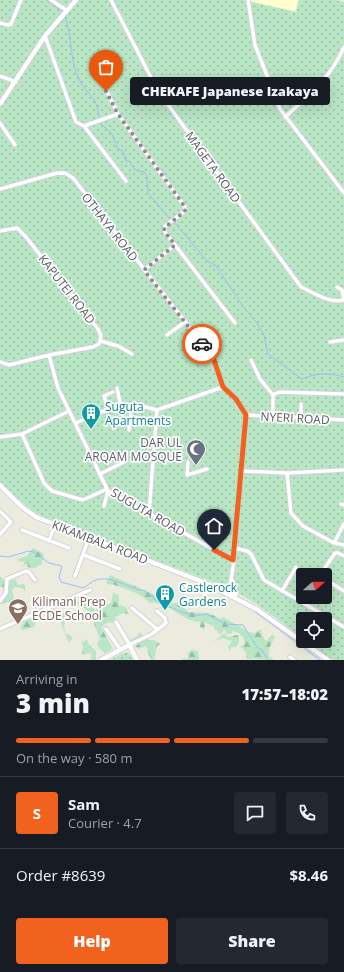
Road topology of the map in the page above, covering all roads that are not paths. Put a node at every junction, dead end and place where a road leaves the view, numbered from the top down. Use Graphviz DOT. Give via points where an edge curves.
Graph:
graph roads {
  1 [pos="21,0"];
  2 [pos="52,0"];
  3 [pos="76,0"];
  4 [pos="111,0"];
  5 [pos="248,0"];
  6 [pos="66,10"];
  7 [pos="0,23"];
  8 [pos="45,36"];
  9 [pos="344,46"];
  10 [pos="94,71"];
  11 [pos="0,76"];
  12 [pos="16,82"];
  13 [pos="0,104"];
  14 [pos="118,114"];
  15 [pos="285,117"];
  16 [pos="0,123"];
  17 [pos="84,126"];
  18 [pos="15,145"];
  19 [pos="126,181"];
  20 [pos="0,189"];
  21 [pos="344,192"];
  22 [pos="0,231"];
  23 [pos="175,245"];
  24 [pos="144,270"];
  25 [pos="337,287"];
  26 [pos="344,300"];
  27 [pos="185,322"];
  28 [pos="235,323"];
  29 [pos="168,335"];
  30 [pos="197,338"];
  31 [pos="344,340"];
  32 [pos="101,341"];
  33 [pos="330,342"];
  34 [pos="190,343"];
  35 [pos="132,354"];
  36 [pos="49,355"];
  37 [pos="251,360"];
  38 [pos="0,362"];
  39 [pos="223,387"];
  40 [pos="117,388"];
  41 [pos="113,392"];
  42 [pos="344,394"];
  43 [pos="273,395"];
  44 [pos="301,404"];
  45 [pos="132,405"];
  46 [pos="121,407"];
  47 [pos="108,410"];
  48 [pos="157,410"];
  49 [pos="69,411"];
  50 [pos="246,415"];
  51 [pos="273,418"];
  52 [pos="300,419"];
  53 [pos="344,420"];
  54 [pos="76,423"];
  55 [pos="129,430"];
  56 [pos="22,434"];
  57 [pos="0,437"];
  58 [pos="124,462"];
  59 [pos="188,462"];
  60 [pos="207,469"];
  61 [pos="344,470"];
  62 [pos="241,471"];
  63 [pos="100,474"];
  64 [pos="287,474"];
  65 [pos="0,486"];
  66 [pos="108,490"];
  67 [pos="104,506"];
  68 [pos="0,511"];
  69 [pos="149,514"];
  70 [pos="344,524"];
  71 [pos="55,525"];
  72 [pos="22,530"];
  73 [pos="0,533"];
  74 [pos="89,538"];
  75 [pos="49,541"];
  76 [pos="335,543"];
  77 [pos="344,545"];
  78 [pos="70,548"];
  79 [pos="234,548"];
  80 [pos="84,555"];
  81 [pos="344,556"];
  82 [pos="233,560"];
  83 [pos="296,567"];
  84 [pos="325,568"];
  85 [pos="120,569"];
  86 [pos="75,576"];
  87 [pos="35,580"];
  88 [pos="231,580"];
  89 [pos="332,583"];
  90 [pos="208,584"];
  91 [pos="221,587"];
  92 [pos="90,590"];
  93 [pos="229,591"];
  94 [pos="282,591"];
  95 [pos="344,591"];
  96 [pos="236,594"];
  97 [pos="0,601"];
  98 [pos="132,608"];
  99 [pos="256,609"];
  100 [pos="157,611"];
  101 [pos="116,622"];
  102 [pos="344,627"];
  103 [pos="0,629"];
  104 [pos="106,629"];
  105 [pos="157,629"];
  106 [pos="130,644"];
  107 [pos="120,649"];
  108 [pos="101,660"];
  109 [pos="138,660"];
  110 [pos="328,660"];
  1 -- 7 [label="street" via="11,24"];
  2 -- 6 [label="street"];
  3 -- 6 [label="main road"];
  4 -- 26 [label="street, MAGETA ROAD" via="158,91 301,287 330,300"];
  5 -- 15 [label="street" via="255,45 274,98"];
  6 -- 8 [label="main road"];
  8 -- 12 [label="main road"];
  8 -- 17 [label="street" via="75,120"];
  9 -- 15 [label="street" via="334,67 318,88"];
  10 -- 14 [label="street" via="98,73"];
  11 -- 12 [label="street"];
  12 -- 13 [label="main road"];
  14 -- 17 [label="street"];
  14 -- 23 [label="street" via="185,207 185,211 164,228"];
  15 -- 21 [label="street"];
  16 -- 18 [label="street"];
  17 -- 19 [label="street"];
  20 -- 24 [label="street, OTHAYA ROAD" via="57,173 69,175"];
  22 -- 32 [label="street, KAPUTEI ROAD" via="17,228 26,237 98,329"];
  23 -- 24 [label="street"];
  23 -- 28 [label="street"];
  24 -- 27 [label="street, OTHAYA ROAD"];
  25 -- 26 [label="street" via="342,290"];
  27 -- 29 [label="street"];
  27 -- 30 [label="street, OTHAYA ROAD"];
  30 -- 34 [label="street"];
  30 -- 39 [label="street, OTHAYA ROAD" via="214,360"];
  31 -- 33 [label="street"];
  32 -- 35 [label="street"];
  32 -- 36 [label="street" via="93,347"];
  36 -- 38 [label="street" via="9,365"];
  36 -- 49 [label="street, SUGUTA ROAD" via="56,382"];
  37 -- 43 [label="street" via="260,379"];
  39 -- 48 [label="street"];
  39 -- 50 [label="street, OTHAYA ROAD" via="236,399"];
  40 -- 46 [label="street"];
  41 -- 47 [label="street" via="104,396"];
  42 -- 43 [label="street" via="279,392"];
  43 -- 51 [label="street"];
  44 -- 52 [label="street"];
  45 -- 46 [label="street"];
  45 -- 48 [label="street"];
  45 -- 55 [label="street"];
  46 -- 47 [label="street"];
  47 -- 54 [label="street"];
  48 -- 69 [label="street"];
  49 -- 54 [label="street, SUGUTA ROAD"];
  49 -- 56 [label="street"];
  50 -- 51 [label="street, NYERI ROAD"];
  50 -- 62 [label="street"];
  51 -- 52 [label="street, NYERI ROAD"];
  52 -- 53 [label="street, NYERI ROAD"];
  54 -- 63 [label="street, SUGUTA ROAD"];
  56 -- 57 [label="street"];
  56 -- 66 [label="street" via="44,483 52,491 83,500"];
  58 -- 63 [label="street"];
  59 -- 60 [label="street" via="187,475"];
  61 -- 64 [label="street"];
  62 -- 64 [label="street"];
  62 -- 79 [label="street"];
  63 -- 66 [label="street, SUGUTA ROAD"];
  64 -- 76 [label="street" via="291,513 303,526"];
  65 -- 71 [label="main road, KIKAMBALA ROAD" via="29,512"];
  66 -- 67 [label="street"];
  66 -- 69 [label="street, SUGUTA ROAD"];
  68 -- 73 [label="street" via="10,522"];
  69 -- 82 [label="street, SUGUTA ROAD"];
  70 -- 76 [label="street"];
  71 -- 74 [label="main road, KIKAMBALA ROAD"];
  71 -- 75 [label="street"];
  72 -- 75 [label="street"];
  74 -- 80 [label="street"];
  74 -- 90 [label="main road, KIKAMBALA ROAD"];
  75 -- 78 [label="street"];
  76 -- 77 [label="street"];
  79 -- 82 [label="street"];
  79 -- 94 [label="street" via="249,552 262,578"];
  80 -- 85 [label="street"];
  80 -- 86 [label="street"];
  81 -- 84 [label="street" via="335,553"];
  82 -- 88 [label="street"];
  83 -- 94 [label="street"];
  87 -- 97 [label="street" via="26,571 7,579 6,593"];
  88 -- 91 [label="main road"];
  88 -- 93 [label="street"];
  88 -- 96 [label="main road"];
  89 -- 95 [label="street"];
  90 -- 91 [label="main road"];
  90 -- 93 [label="main road"];
  91 -- 93 [label="main road"];
  92 -- 103 [label="street"];
  93 -- 96 [label="main road"];
  93 -- 99 [label="main road"];
  94 -- 102 [label="street"];
  96 -- 99 [label="main road"];
  98 -- 105 [label="street"];
  99 -- 110 [label="main road"];
  100 -- 105 [label="street" via="166,620 166,624"];
  101 -- 106 [label="street"];
  104 -- 107 [label="street"];
  105 -- 106 [label="street"];
  106 -- 107 [label="main road"];
  106 -- 109 [label="main road"];
  107 -- 108 [label="main road"];
}
